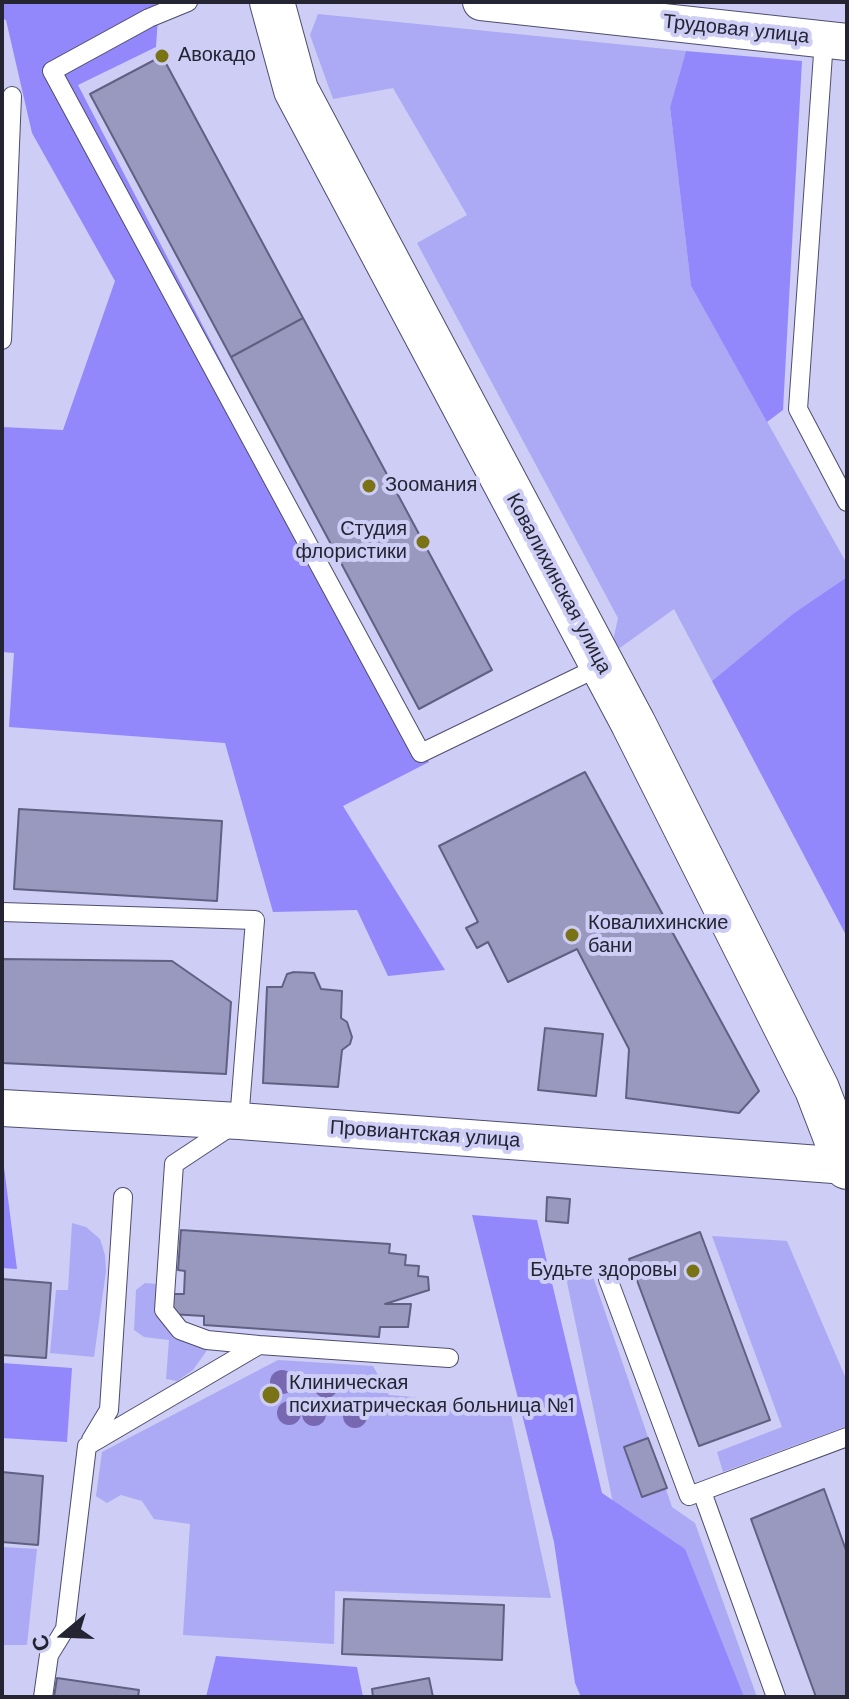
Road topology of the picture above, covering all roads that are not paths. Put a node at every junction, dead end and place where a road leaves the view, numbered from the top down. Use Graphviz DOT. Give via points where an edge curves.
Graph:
graph roads {
  1 [pos="188,2"];
  2 [pos="272,2"];
  3 [pos="481,2"];
  4 [pos="519,4"];
  5 [pos="836,41"];
  6 [pos="12,96"];
  7 [pos="2,340"];
  8 [pos="847,502"];
  9 [pos="601,666"];
  10 [pos="2,912"];
  11 [pos="2,1108"];
  12 [pos="239,1121"];
  13 [pos="847,1166"];
  14 [pos="123,1197"];
  15 [pos="608,1279"];
  16 [pos="259,1345"];
  17 [pos="449,1358"];
  18 [pos="847,1437"];
  19 [pos="87,1446"];
  20 [pos="702,1492"];
  21 [pos="43,1697"];
  22 [pos="776,1697"];
  1 -- 9 [label="lane" via="52,71 421,753"];
  2 -- 9 [label="street, Ковалихинская улица" via="296,90"];
  3 -- 4 [label="street, Трудовая улица"];
  4 -- 5 [label="street, Трудовая улица"];
  5 -- 8 [label="lane" via="798,409"];
  6 -- 7 [label="lane"];
  9 -- 13 [label="street, Ковалихинская улица" via="817,1089"];
  10 -- 12 [label="lane" via="255,920"];
  11 -- 12 [label="street, Провиантская улица"];
  12 -- 13 [label="street, Провиантская улица"];
  12 -- 16 [label="lane" via="174,1164 164,1310 180,1330 207,1340"];
  14 -- 19 [label="lane" via="109,1410"];
  15 -- 20 [label="lane" via="689,1496"];
  16 -- 17 [label="lane"];
  16 -- 19 [label="lane"];
  18 -- 20 [label="lane"];
  19 -- 21 [label="lane" via="65,1629 49,1655"];
  20 -- 22 [label="lane"];
}
